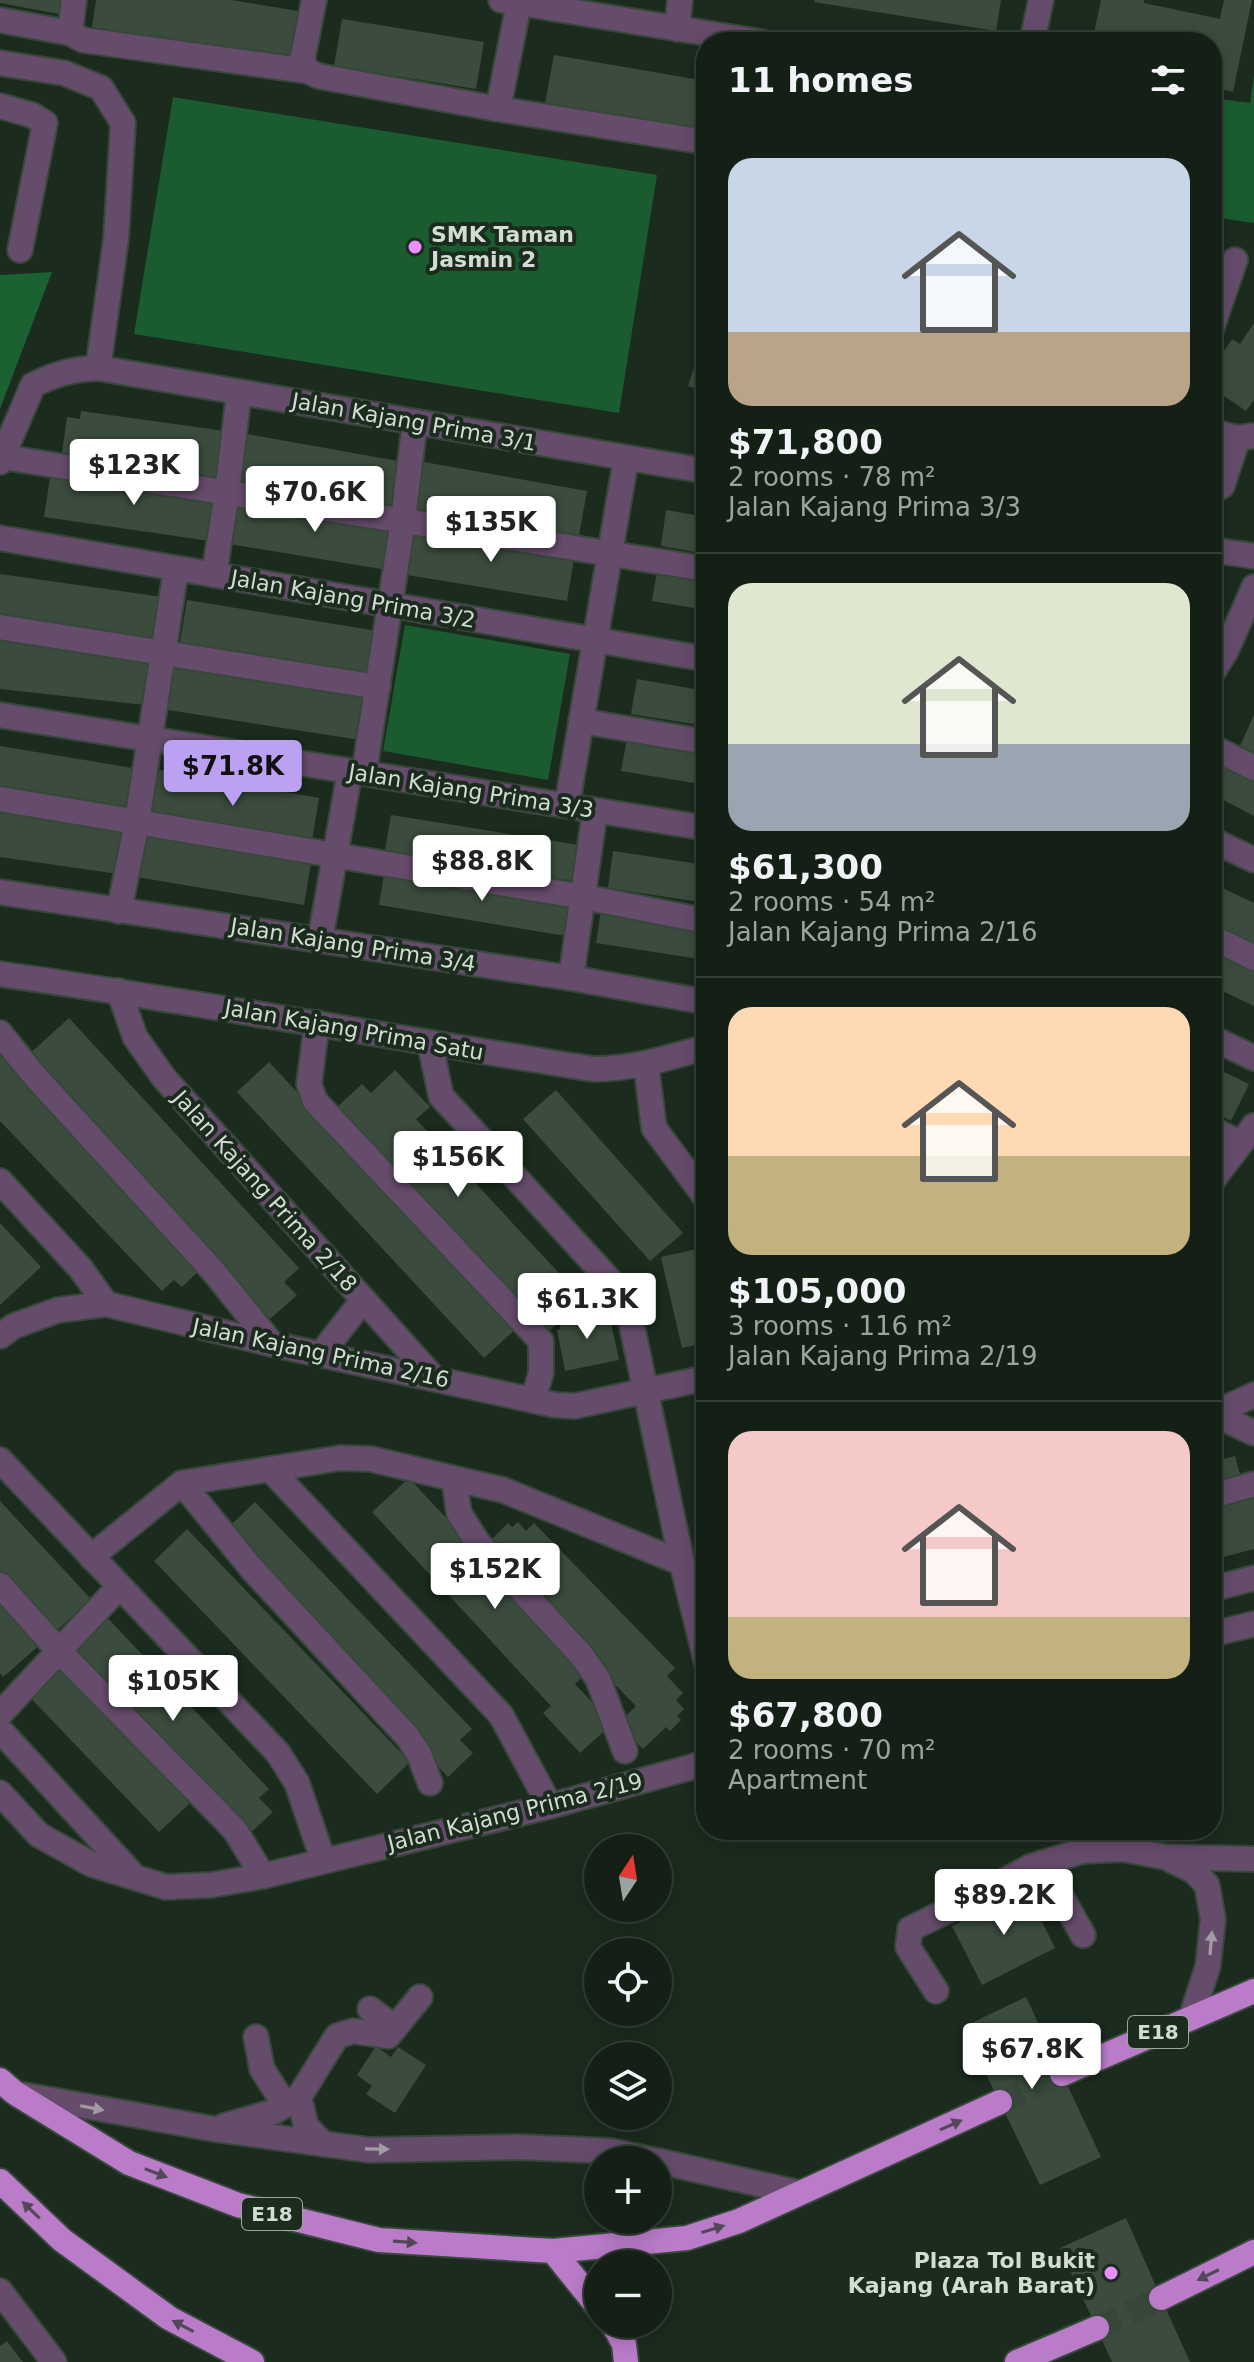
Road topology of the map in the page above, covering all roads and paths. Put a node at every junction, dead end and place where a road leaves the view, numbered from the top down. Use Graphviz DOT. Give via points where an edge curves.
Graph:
graph roads {
  1 [pos="74,0"];
  2 [pos="314,0"];
  3 [pos="680,0"];
  4 [pos="1041,0"];
  5 [pos="510,1"];
  6 [pos="0,20"];
  7 [pos="677,29"];
  8 [pos="696,32"];
  9 [pos="1034,32"];
  10 [pos="70,33"];
  11 [pos="0,63"];
  12 [pos="308,71"];
  13 [pos="0,106"];
  14 [pos="498,109"];
  15 [pos="696,140"];
  16 [pos="20,250"];
  17 [pos="1235,260"];
  18 [pos="1222,298"];
  19 [pos="110,370"];
  20 [pos="239,392"];
  21 [pos="415,422"];
  22 [pos="1222,433"];
  23 [pos="1246,437"];
  24 [pos="626,459"];
  25 [pos="1,460"];
  26 [pos="696,470"];
  27 [pos="1222,486"];
  28 [pos="227,493"];
  29 [pos="403,520"];
  30 [pos="0,538"];
  31 [pos="1222,551"];
  32 [pos="610,554"];
  33 [pos="1254,556"];
  34 [pos="696,567"];
  35 [pos="176,569"];
  36 [pos="214,575"];
  37 [pos="1254,587"];
  38 [pos="389,605"];
  39 [pos="0,627"];
  40 [pos="595,640"];
  41 [pos="1222,651"];
  42 [pos="164,653"];
  43 [pos="696,657"];
  44 [pos="378,687"];
  45 [pos="0,715"];
  46 [pos="581,721"];
  47 [pos="150,739"];
  48 [pos="696,740"];
  49 [pos="1222,752"];
  50 [pos="1254,768"];
  51 [pos="357,772"];
  52 [pos="0,799"];
  53 [pos="567,805"];
  54 [pos="595,811"];
  55 [pos="137,822"];
  56 [pos="696,826"];
  57 [pos="1222,845"];
  58 [pos="334,856"];
  59 [pos="1254,860"];
  60 [pos="0,892"];
  61 [pos="584,897"];
  62 [pos="119,911"];
  63 [pos="696,919"];
  64 [pos="320,940"];
  65 [pos="1222,942"];
  66 [pos="1254,958"];
  67 [pos="0,974"];
  68 [pos="571,978"];
  69 [pos="119,991"];
  70 [pos="696,1000"];
  71 [pos="317,1023"];
  72 [pos="0,1033"];
  73 [pos="1222,1043"];
  74 [pos="430,1044"];
  75 [pos="696,1050"];
  76 [pos="1254,1058"];
  77 [pos="646,1064"];
  78 [pos="1222,1130"];
  79 [pos="1247,1134"];
  80 [pos="1222,1168"];
  81 [pos="0,1181"];
  82 [pos="696,1185"];
  83 [pos="363,1300"];
  84 [pos="106,1304"];
  85 [pos="0,1336"];
  86 [pos="272,1344"];
  87 [pos="321,1354"];
  88 [pos="433,1377"];
  89 [pos="696,1380"];
  90 [pos="646,1390"];
  91 [pos="1254,1395"];
  92 [pos="533,1400"];
  93 [pos="1222,1410"];
  94 [pos="1222,1418"];
  95 [pos="1254,1433"];
  96 [pos="0,1460"];
  97 [pos="271,1470"];
  98 [pos="454,1479"];
  99 [pos="182,1483"];
  100 [pos="1254,1484"];
  101 [pos="1222,1493"];
  102 [pos="91,1557"];
  103 [pos="682,1563"];
  104 [pos="1254,1578"];
  105 [pos="0,1585"];
  106 [pos="1222,1586"];
  107 [pos="119,1587"];
  108 [pos="696,1620"];
  109 [pos="1254,1624"];
  110 [pos="1222,1632"];
  111 [pos="59,1651"];
  112 [pos="0,1714"];
  113 [pos="0,1730"];
  114 [pos="625,1751"];
  115 [pos="696,1766"];
  116 [pos="430,1783"];
  117 [pos="0,1793"];
  118 [pos="550,1806"];
  119 [pos="1165,1857"];
  120 [pos="1254,1859"];
  121 [pos="323,1860"];
  122 [pos="1042,1863"];
  123 [pos="263,1876"];
  124 [pos="135,1877"];
  125 [pos="1083,1935"];
  126 [pos="936,1991"];
  127 [pos="1254,1991"];
  128 [pos="420,1997"];
  129 [pos="370,2009"];
  130 [pos="1191,2018"];
  131 [pos="395,2028"];
  132 [pos="256,2037"];
  133 [pos="1062,2074"];
  134 [pos="8,2087"];
  135 [pos="292,2101"];
  136 [pos="1000,2102"];
  137 [pos="214,2129"];
  138 [pos="323,2144"];
  139 [pos="584,2150"];
  140 [pos="672,2165"];
  141 [pos="0,2181"];
  142 [pos="799,2193"];
  143 [pos="553,2251"];
  144 [pos="1254,2252"];
  145 [pos="584,2290"];
  146 [pos="0,2291"];
  147 [pos="1161,2298"];
  148 [pos="1097,2328"];
  149 [pos="621,2338"];
  150 [pos="54,2362"];
  151 [pos="252,2362"];
  152 [pos="626,2362"];
  153 [pos="1017,2362"];
  1 -- 10 [label="street"];
  2 -- 12 [label="street" via="302,61"];
  3 -- 7 [label="street"];
  4 -- 9 [label="street"];
  5 -- 7 [label="street"];
  5 -- 14 [label="street"];
  6 -- 10 [label="street"];
  7 -- 8 [label="street"];
  10 -- 12 [label="street" via="83,40"];
  11 -- 19 [label="street" via="64,73 101,88 123,123"];
  12 -- 14 [label="street"];
  13 -- 16 [label="street" via="45,123"];
  14 -- 15 [label="street"];
  17 -- 18 [label="street"];
  19 -- 20 [label="street, Jalan Kajang Prima 3/1"];
  19 -- 25 [label="street, Jalan Kajang Prima 3/1" via="75,369 33,385"];
  20 -- 21 [label="street, Jalan Kajang Prima 3/1"];
  20 -- 28 [label="street"];
  21 -- 24 [label="street, Jalan Kajang Prima 3/1"];
  21 -- 29 [label="street"];
  22 -- 23 [label="street"];
  23 -- 27 [label="street"];
  24 -- 26 [label="street, Jalan Kajang Prima 3/1"];
  24 -- 32 [label="street"];
  25 -- 28 [label="street"];
  28 -- 29 [label="street"];
  28 -- 36 [label="street"];
  29 -- 32 [label="street"];
  29 -- 38 [label="street"];
  30 -- 35 [label="street, Jalan Kajang Prima 3/2"];
  31 -- 33 [label="street"];
  32 -- 34 [label="street"];
  32 -- 40 [label="street"];
  35 -- 36 [label="street, Jalan Kajang Prima 3/2"];
  35 -- 42 [label="street"];
  36 -- 38 [label="street, Jalan Kajang Prima 3/2"];
  37 -- 41 [label="street"];
  38 -- 40 [label="street, Jalan Kajang Prima 3/2"];
  38 -- 44 [label="street"];
  39 -- 42 [label="street"];
  40 -- 43 [label="street, Jalan Kajang Prima 3/2"];
  40 -- 46 [label="street"];
  42 -- 44 [label="street"];
  42 -- 47 [label="street"];
  44 -- 51 [label="street"];
  45 -- 47 [label="street, Jalan Kajang Prima 3/3"];
  46 -- 48 [label="street"];
  46 -- 53 [label="street"];
  47 -- 51 [label="street, Jalan Kajang Prima 3/3"];
  47 -- 55 [label="street"];
  49 -- 50 [label="street"];
  51 -- 53 [label="street, Jalan Kajang Prima 3/3"];
  51 -- 58 [label="street"];
  52 -- 55 [label="street"];
  53 -- 54 [label="street, Jalan Kajang Prima 3/3"];
  54 -- 56 [label="street, Jalan Kajang Prima 3/3"];
  54 -- 61 [label="street"];
  55 -- 58 [label="street"];
  55 -- 62 [label="street"];
  57 -- 59 [label="street"];
  58 -- 61 [label="street"];
  58 -- 64 [label="street"];
  60 -- 62 [label="street, Jalan Kajang Prima 3/4"];
  61 -- 63 [label="street"];
  61 -- 68 [label="street"];
  62 -- 64 [label="street, Jalan Kajang Prima 3/4"];
  64 -- 68 [label="street, Jalan Kajang Prima 3/4"];
  65 -- 66 [label="street"];
  67 -- 69 [label="street, Jalan Kajang Prima Satu"];
  68 -- 70 [label="street, Jalan Kajang Prima 3/4"];
  69 -- 71 [label="street, Jalan Kajang Prima Satu"];
  69 -- 83 [label="street, Jalan Kajang Prima 2/18" via="135,1037 164,1078"];
  71 -- 74 [label="street, Jalan Kajang Prima Satu"];
  71 -- 92 [label="street" via="309,1084 315,1101 541,1341 541,1373"];
  72 -- 86 [label="street"];
  73 -- 76 [label="street"];
  74 -- 77 [label="street, Jalan Kajang Prima Satu" via="593,1069"];
  74 -- 90 [label="street" via="441,1096 626,1298"];
  75 -- 77 [label="street, Jalan Kajang Prima Satu"];
  77 -- 82 [label="street" via="654,1128"];
  78 -- 79 [label="street"];
  79 -- 80 [label="street"];
  81 -- 84 [label="street"];
  83 -- 87 [label="street"];
  83 -- 88 [label="street, Jalan Kajang Prima 2/18"];
  84 -- 85 [label="street, Jalan Kajang Prima 2/16" via="58,1310"];
  84 -- 86 [label="street, Jalan Kajang Prima 2/16"];
  86 -- 87 [label="street, Jalan Kajang Prima 2/16"];
  87 -- 88 [label="street, Jalan Kajang Prima 2/16"];
  88 -- 92 [label="street, Jalan Kajang Prima 2/16"];
  89 -- 90 [label="street, Jalan Kajang Prima 2/16"];
  90 -- 92 [label="street, Jalan Kajang Prima 2/16" via="575,1406"];
  90 -- 103 [label="street"];
  91 -- 93 [label="street"];
  94 -- 95 [label="street"];
  96 -- 102 [label="street"];
  97 -- 98 [label="street" via="340,1458 371,1459"];
  97 -- 99 [label="street"];
  97 -- 118 [label="street" via="501,1715"];
  98 -- 103 [label="street" via="503,1490"];
  98 -- 114 [label="street" via="459,1513 478,1543 598,1679"];
  99 -- 102 [label="street"];
  99 -- 116 [label="street" via="252,1569 407,1736"];
  100 -- 101 [label="street"];
  102 -- 107 [label="street"];
  103 -- 108 [label="street"];
  104 -- 106 [label="street"];
  105 -- 111 [label="street"];
  107 -- 111 [label="street"];
  107 -- 121 [label="street" via="278,1753 297,1783"];
  109 -- 110 [label="street"];
  111 -- 112 [label="street"];
  111 -- 123 [label="street" via="235,1830"];
  113 -- 124 [label="street"];
  115 -- 118 [label="street, Jalan Kajang Prima 2/19"];
  117 -- 124 [label="street, Jalan Kajang Prima 2/19" via="39,1835 91,1864"];
  118 -- 121 [label="street, Jalan Kajang Prima 2/19"];
  119 -- 120 [label="street"];
  119 -- 122 [label="street" via="1123,1849 1082,1851"];
  130 -- 119 [label="street, one-way" via="1208,1966 1213,1919 1207,1885 1194,1871"];
  121 -- 123 [label="street, Jalan Kajang Prima 2/19"];
  122 -- 125 [label="street"];
  122 -- 126 [label="street" via="910,1929 908,1947"];
  123 -- 124 [label="street, Jalan Kajang Prima 2/19" via="166,1887"];
  127 -- 130 [label="highway, E18"];
  128 -- 131 [label="street"];
  129 -- 131 [label="street"];
  130 -- 133 [label="highway, E18"];
  131 -- 135 [label="street" via="388,2036 353,2031 337,2036"];
  132 -- 135 [label="street" via="262,2069"];
  134 -- 137 [label="street, one-way"];
  134 -- 143 [label="highway, E18, one-way" via="129,2163 238,2205 379,2240"];
  135 -- 137 [label="street"];
  135 -- 138 [label="street"];
  142 -- 136 [label="highway, E18, one-way"];
  137 -- 138 [label="street"];
  138 -- 139 [label="street, one-way" via="369,2150"];
  140 -- 142 [label="street"];
  151 -- 141 [label="highway, one-way" via="169,2318 62,2240"];
  143 -- 142 [label="highway, E18, one-way" via="687,2238"];
  143 -- 145 [label="highway"];
  144 -- 147 [label="highway, one-way"];
  146 -- 150 [label="street"];
  148 -- 153 [label="highway"];
  149 -- 152 [label="highway"];
}
